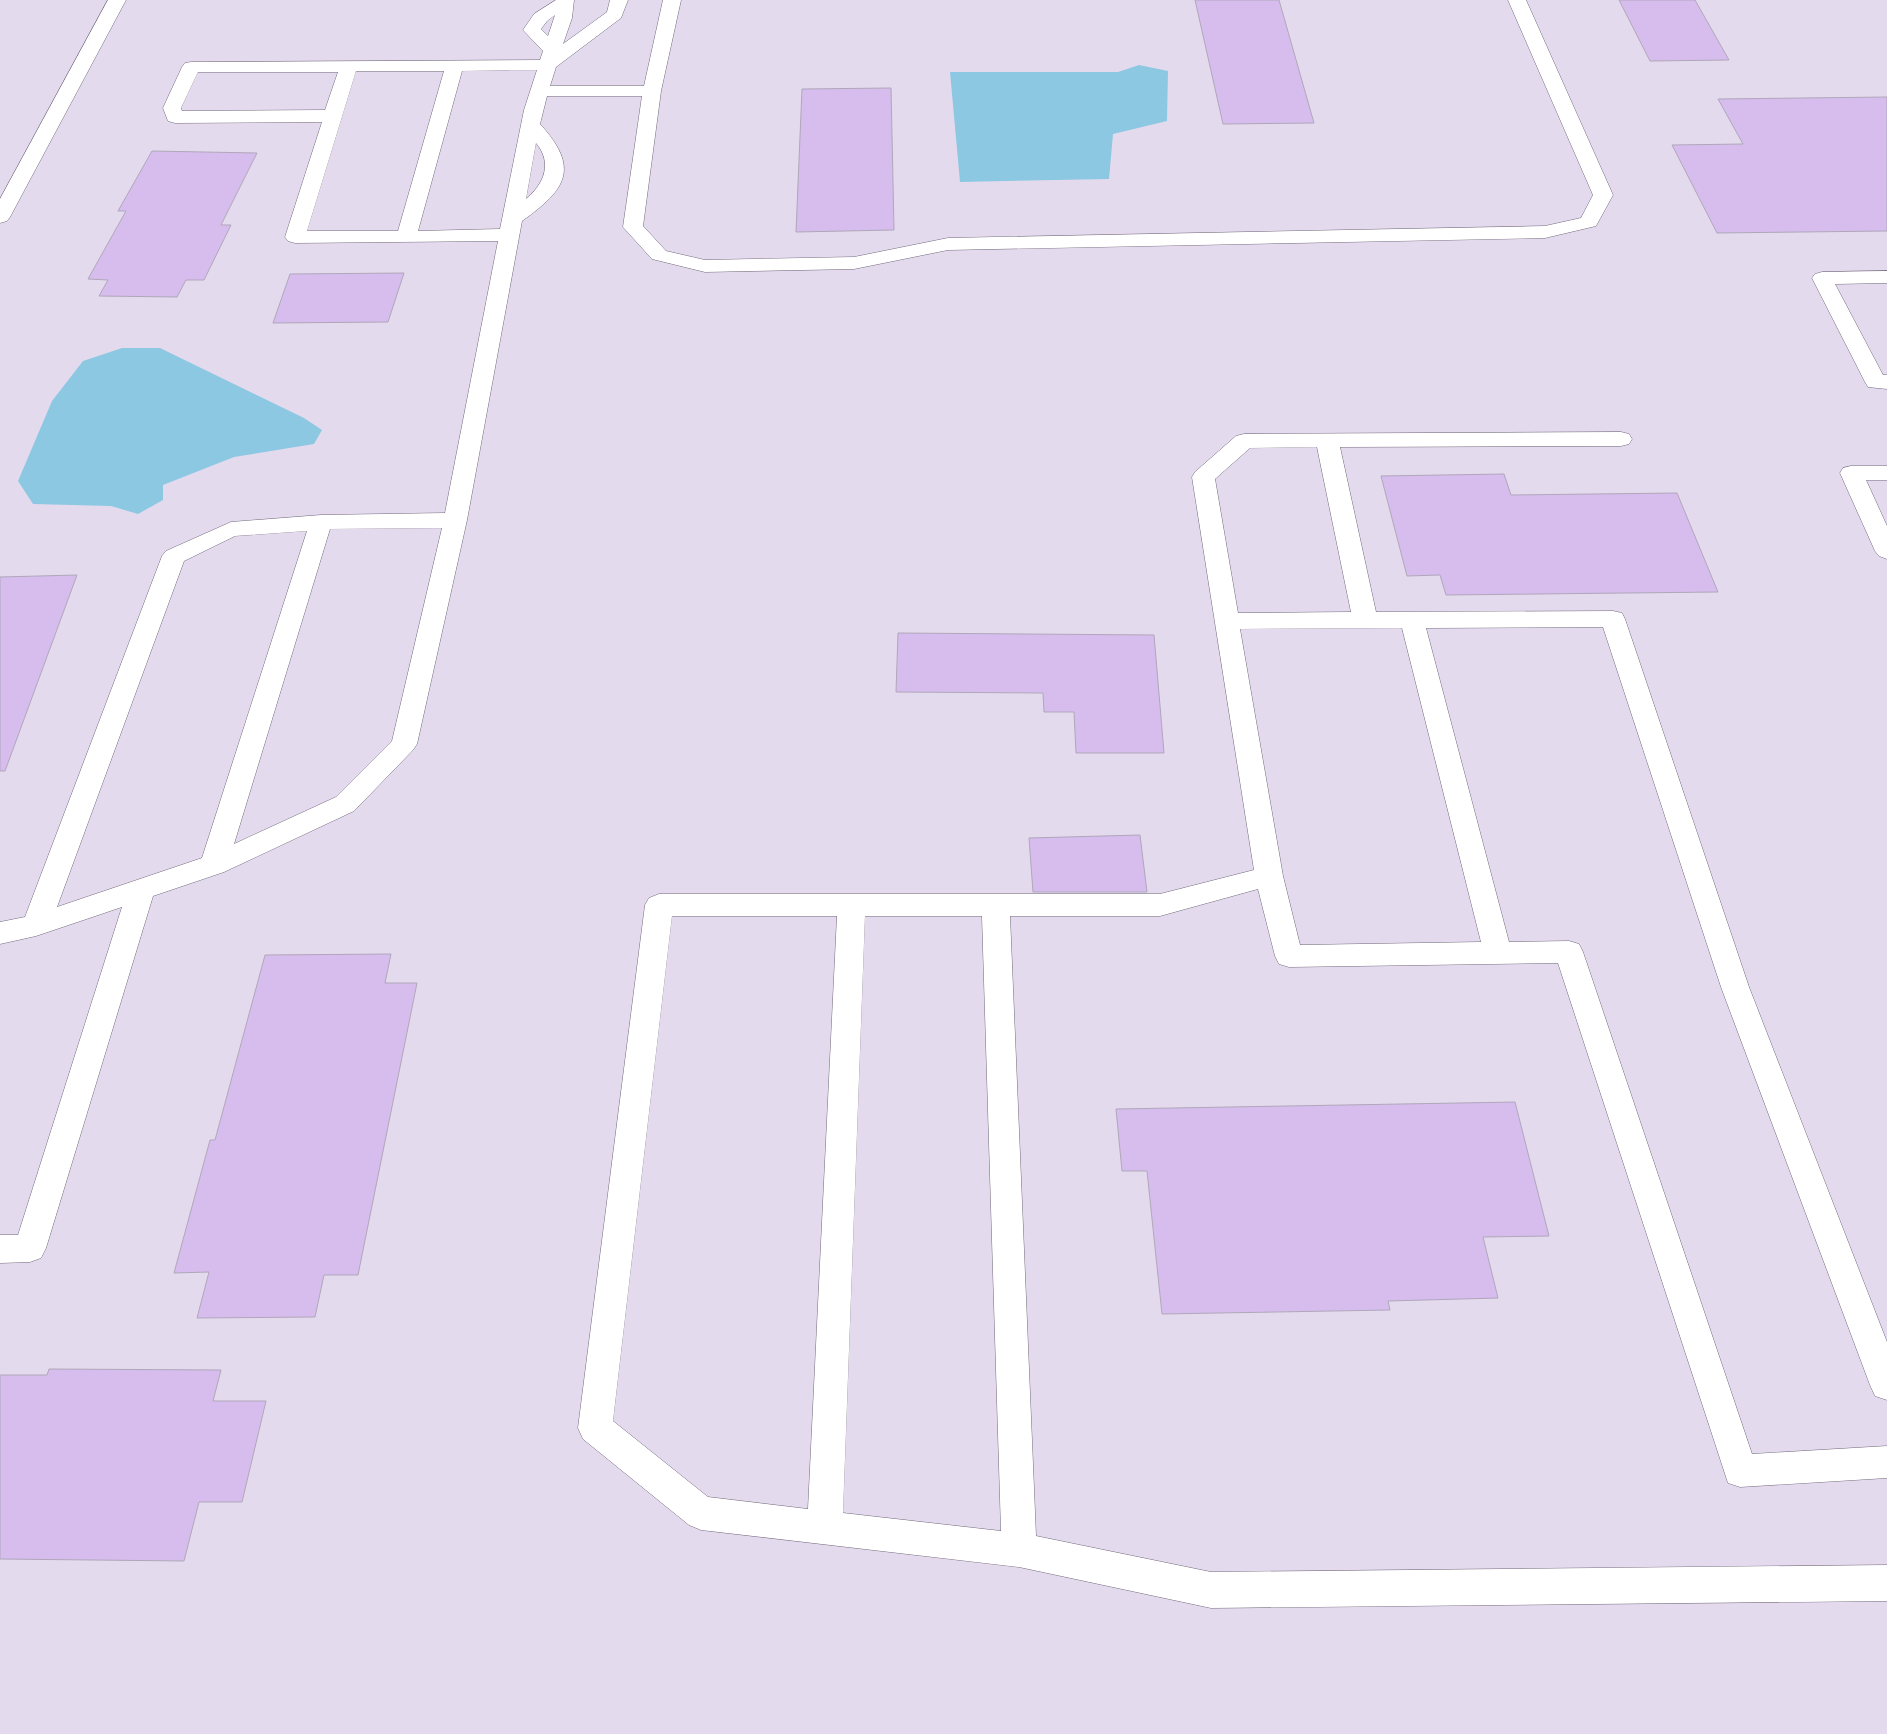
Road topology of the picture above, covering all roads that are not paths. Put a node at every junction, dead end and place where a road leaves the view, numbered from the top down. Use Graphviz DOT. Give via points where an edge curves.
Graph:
graph roads {
  1 [pos="117,0"];
  2 [pos="618,0"];
  3 [pos="672,0"];
  4 [pos="1517,0"];
  5 [pos="564,2"];
  6 [pos="549,58"];
  7 [pos="349,65"];
  8 [pos="454,66"];
  9 [pos="539,91"];
  10 [pos="652,91"];
  11 [pos="333,116"];
  12 [pos="530,124"];
  13 [pos="0,217"];
  14 [pos="511,227"];
  15 [pos="406,237"];
  16 [pos="1887,277"];
  17 [pos="1887,382"];
  18 [pos="1622,440"];
  19 [pos="1327,441"];
  20 [pos="1887,473"];
  21 [pos="455,520"];
  22 [pos="321,522"];
  23 [pos="1887,551"];
  24 [pos="1365,620"];
  25 [pos="1412,620"];
  26 [pos="1226,621"];
  27 [pos="214,865"];
  28 [pos="1269,876"];
  29 [pos="141,890"];
  30 [pos="851,905"];
  31 [pos="996,905"];
  32 [pos="36,925"];
  33 [pos="0,932"];
  34 [pos="1498,954"];
  35 [pos="0,1249"];
  36 [pos="1887,1385"];
  37 [pos="1887,1462"];
  38 [pos="824,1528"];
  39 [pos="1019,1550"];
  40 [pos="1887,1583"];
  1 -- 13 [label="lane"];
  2 -- 6 [label="lane" via="615,14"];
  3 -- 10 [label="lane"];
  4 -- 10 [label="lane" via="1602,195 1589,222 1545,232 948,244 854,263 705,266 659,255 633,227"];
  5 -- 6 [label="lane" via="563,18"];
  5 -- 6 [label="lane" via="546,12 534,23 532,30"];
  6 -- 8 [label="lane"];
  6 -- 9 [label="lane"];
  7 -- 8 [label="lane"];
  7 -- 11 [label="lane"];
  7 -- 11 [label="lane" via="191,67 172,108 175,116"];
  8 -- 15 [label="lane"];
  9 -- 10 [label="lane"];
  9 -- 12 [label="lane"];
  11 -- 15 [label="lane" via="295,237"];
  12 -- 14 [label="lane"];
  12 -- 14 [label="lane" via="551,151 556,168 549,188"];
  14 -- 15 [label="lane"];
  14 -- 21 [label="lane"];
  16 -- 17 [label="lane" via="1822,278 1876,382"];
  18 -- 19 [label="lane"];
  19 -- 24 [label="lane"];
  19 -- 26 [label="lane" via="1244,442 1203,477"];
  20 -- 23 [label="lane" via="1850,473"];
  21 -- 22 [label="lane"];
  21 -- 27 [label="lane" via="404,744 345,804"];
  22 -- 27 [label="lane"];
  22 -- 32 [label="lane" via="231,529 174,556"];
  24 -- 25 [label="lane"];
  24 -- 26 [label="lane"];
  25 -- 34 [label="lane"];
  25 -- 36 [label="lane" via="1613,619 1735,987"];
  26 -- 28 [label="lane"];
  27 -- 29 [label="lane"];
  28 -- 31 [label="lane" via="1160,905"];
  28 -- 34 [label="lane" via="1289,956"];
  29 -- 32 [label="lane"];
  29 -- 35 [label="lane" via="30,1248"];
  30 -- 31 [label="lane"];
  30 -- 38 [label="lane"];
  30 -- 38 [label="lane" via="659,905 595,1428 701,1513"];
  31 -- 39 [label="lane"];
  32 -- 33 [label="lane"];
  34 -- 37 [label="lane" via="1569,952 1740,1471"];
  38 -- 39 [label="lane"];
  39 -- 40 [label="lane" via="1211,1590"];
}
